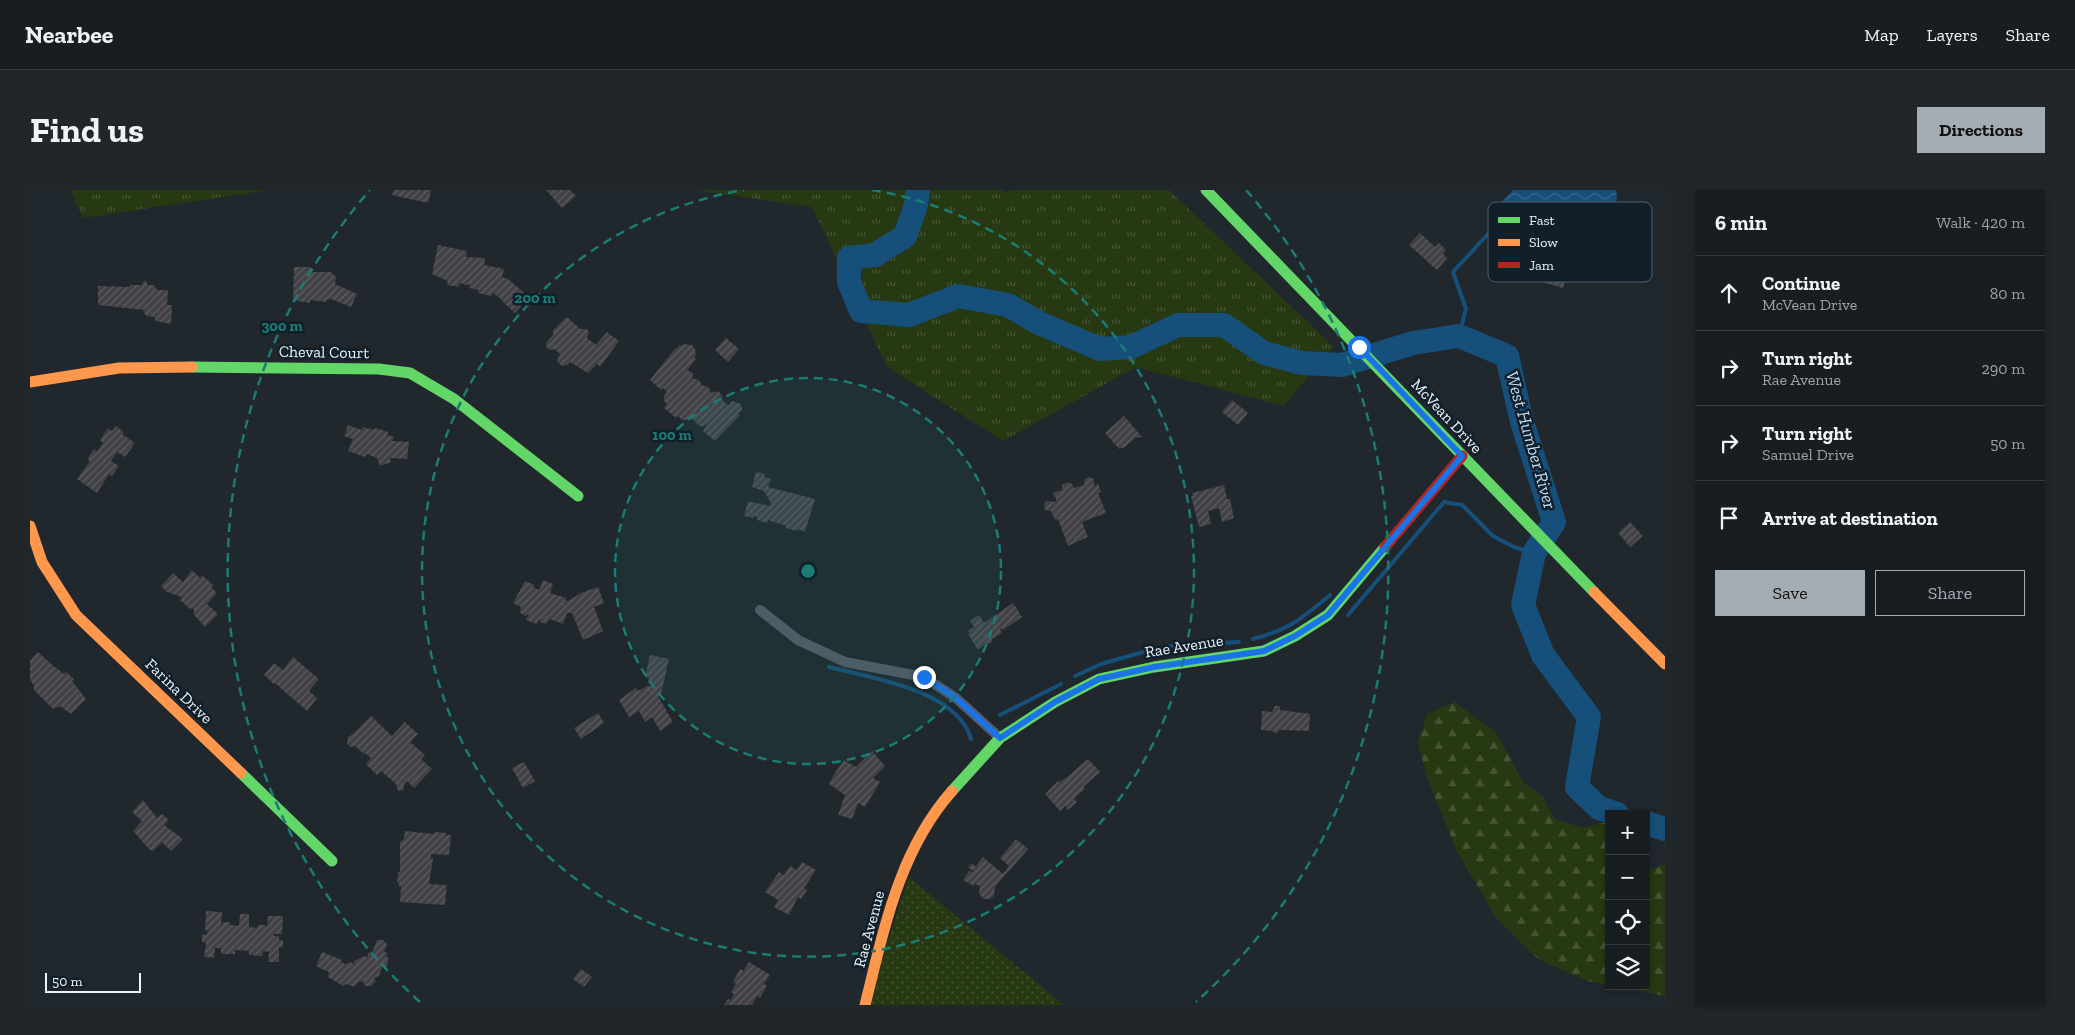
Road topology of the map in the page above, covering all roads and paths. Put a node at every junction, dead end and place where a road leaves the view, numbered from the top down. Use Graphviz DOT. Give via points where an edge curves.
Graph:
graph roads {
  1 [pos="1206,190"];
  2 [pos="30,382"];
  3 [pos="1462,456"];
  4 [pos="578,496"];
  5 [pos="30,526"];
  6 [pos="760,610"];
  7 [pos="1665,664"];
  8 [pos="1000,738"];
  9 [pos="332,861"];
  10 [pos="865,1005"];
  1 -- 3 [label="street, McVean Drive"];
  2 -- 4 [label="street, Cheval Court" via="118,368 271,367 380,369 410,373 454,399"];
  3 -- 7 [label="street, McVean Drive"];
  3 -- 8 [label="street, Rae Avenue" via="1328,615 1295,636 1264,651 1154,667 1099,679 1055,702"];
  5 -- 9 [label="street, Farina Drive" via="33,541 52,580 76,615"];
  6 -- 8 [label="street" via="798,640 844,662 924,677 956,698"];
  8 -- 10 [label="street, Rae Avenue" via="941,804 911,852 893,896"];
}
